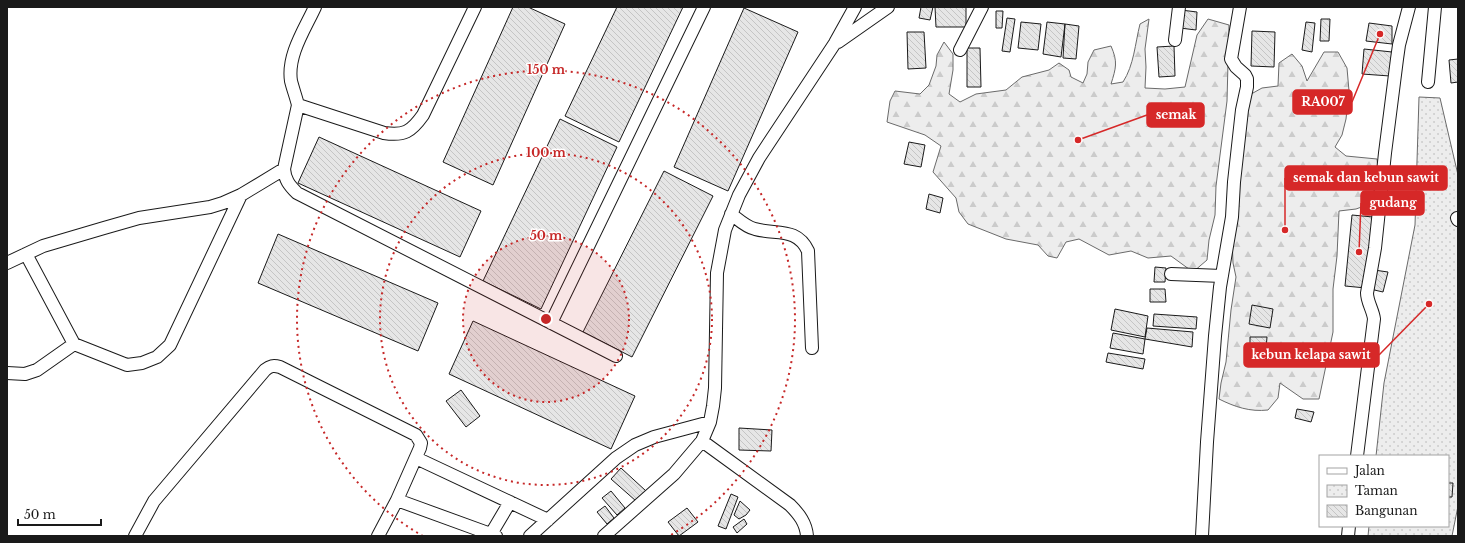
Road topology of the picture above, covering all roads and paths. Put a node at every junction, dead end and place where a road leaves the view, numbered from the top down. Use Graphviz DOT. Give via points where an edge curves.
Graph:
graph roads {
  1 [pos="315,7"];
  2 [pos="475,7"];
  3 [pos="704,7"];
  4 [pos="855,7"];
  5 [pos="888,7"];
  6 [pos="982,7"];
  7 [pos="1179,7"];
  8 [pos="1240,7"];
  9 [pos="1409,7"];
  10 [pos="1435,7"];
  11 [pos="1175,40"];
  12 [pos="835,43"];
  13 [pos="960,50"];
  14 [pos="1428,82"];
  15 [pos="298,105"];
  16 [pos="284,169"];
  17 [pos="241,195"];
  18 [pos="731,214"];
  19 [pos="26,254"];
  20 [pos="7,263"];
  21 [pos="1171,274"];
  22 [pos="1222,276"];
  23 [pos="551,323"];
  24 [pos="74,344"];
  25 [pos="812,348"];
  26 [pos="616,356"];
  27 [pos="7,373"];
  28 [pos="710,422"];
  29 [pos="702,441"];
  30 [pos="1357,455"];
  31 [pos="416,458"];
  32 [pos="397,500"];
  33 [pos="510,502"];
  34 [pos="548,520"];
  35 [pos="493,535"];
  36 [pos="135,536"];
  37 [pos="378,536"];
  38 [pos="530,536"];
  39 [pos="604,536"];
  40 [pos="807,536"];
  41 [pos="1202,536"];
  1 -- 15 [label="street" via="291,64 291,80"];
  2 -- 15 [label="street" via="423,115 407,132 396,135 384,133"];
  3 -- 23 [label="street"];
  4 -- 12 [label="street"];
  5 -- 12 [label="street"];
  6 -- 13 [label="street"];
  7 -- 11 [label="street"];
  8 -- 22 [label="street" via="1231,59 1245,75 1247,87 1241,116 1232,218"];
  9 -- 30 [label="street" via="1399,45 1384,153 1375,248 1367,293 1374,319"];
  10 -- 14 [label="street"];
  12 -- 18 [label="street" via="759,158"];
  15 -- 16 [label="street"];
  16 -- 17 [label="street"];
  16 -- 23 [label="street" via="289,186 296,193"];
  17 -- 19 [label="street" via="210,207 139,218 43,246"];
  17 -- 24 [label="street" via="170,345 157,357 127,365"];
  18 -- 25 [label="street" via="748,227 784,233 805,244 808,251"];
  18 -- 28 [label="street" via="725,230 717,273 715,388"];
  19 -- 20 [label="street"];
  19 -- 24 [label="street"];
  21 -- 22 [label="street"];
  22 -- 41 [label="street" via="1210,405"];
  23 -- 26 [label="street"];
  24 -- 27 [label="street" via="37,370 25,374"];
  28 -- 29 [label="street"];
  28 -- 34 [label="street" via="654,437 635,445 616,458"];
  29 -- 39 [label="street" via="674,474"];
  29 -- 40 [label="street" via="790,505 805,524"];
  31 -- 32 [label="street"];
  31 -- 33 [label="street"];
  31 -- 36 [label="street" via="421,444 416,435 280,367 269,367 154,501"];
  32 -- 35 [label="street"];
  32 -- 37 [label="street"];
  33 -- 34 [label="street"];
  33 -- 35 [label="street"];
  34 -- 38 [label="street"];
}
